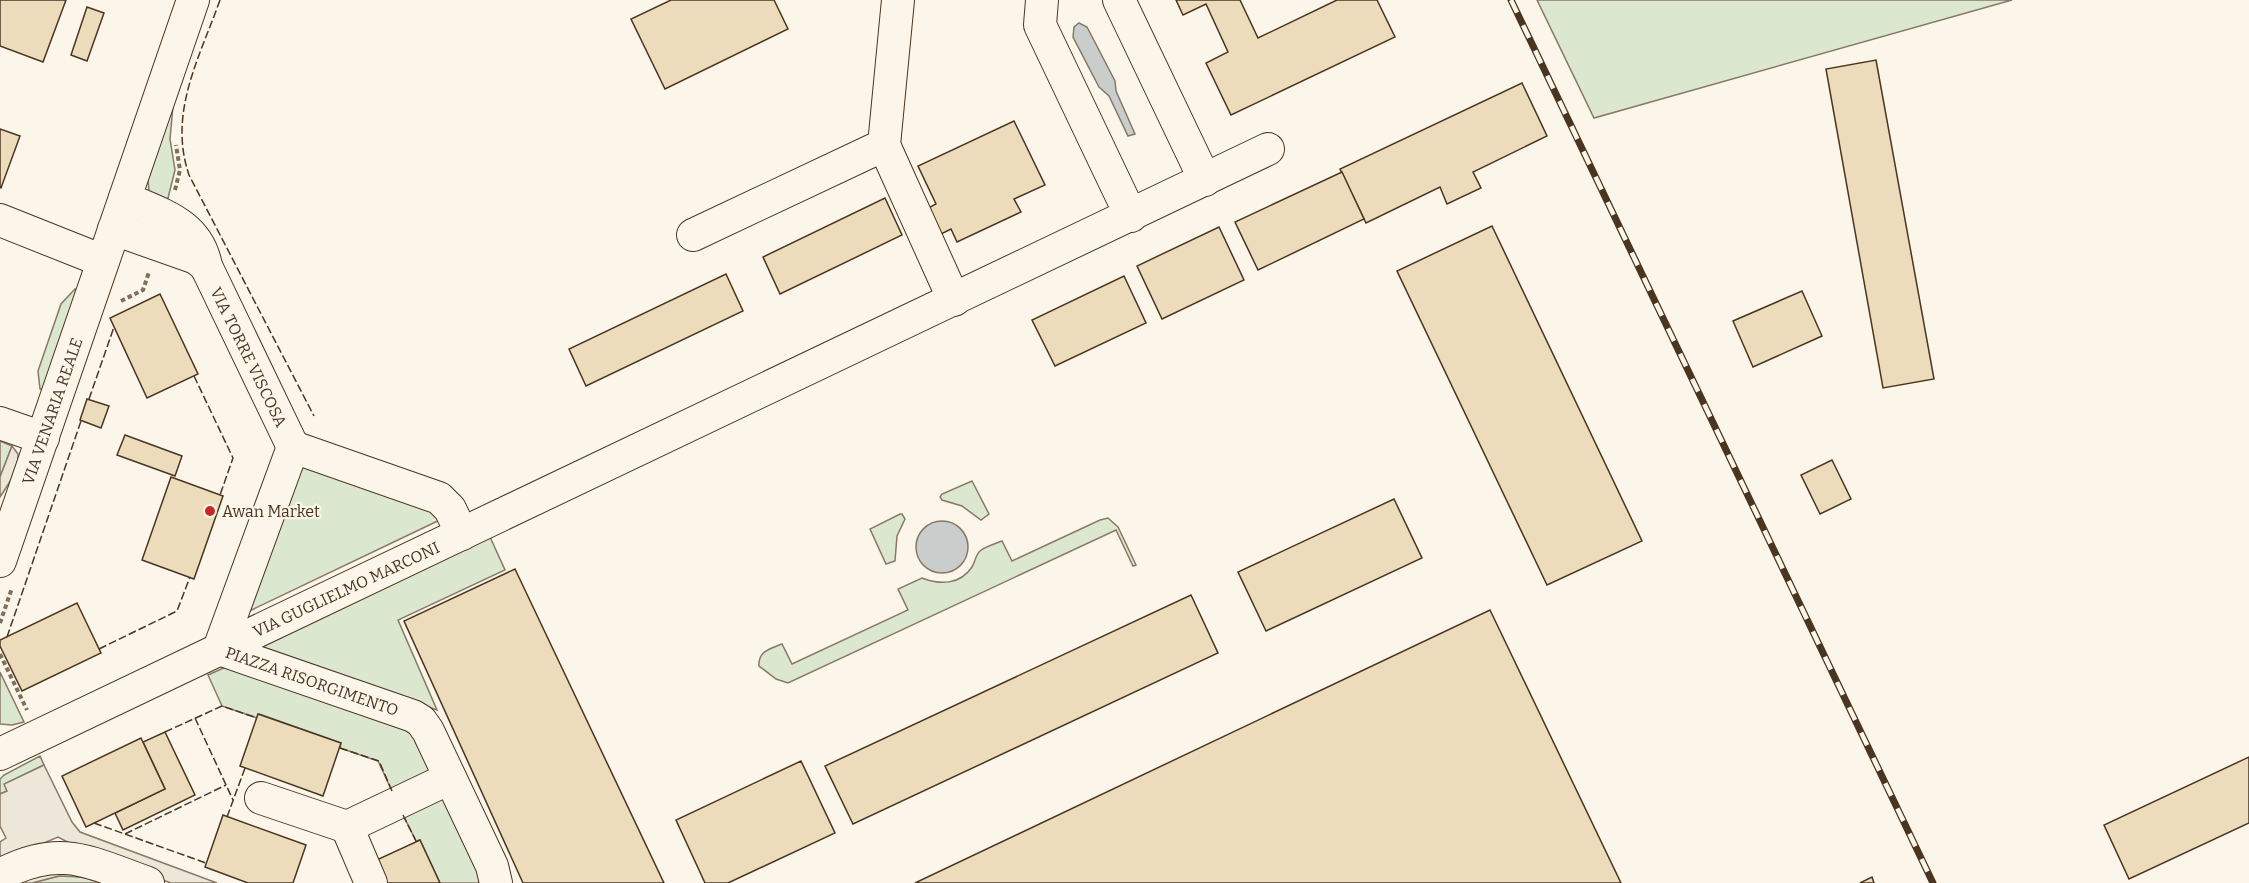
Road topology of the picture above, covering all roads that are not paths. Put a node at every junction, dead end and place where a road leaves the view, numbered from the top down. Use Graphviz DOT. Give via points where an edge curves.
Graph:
graph roads {
  1 [pos="898,0"];
  2 [pos="1042,0"];
  3 [pos="1119,0"];
  4 [pos="186,2"];
  5 [pos="885,145"];
  6 [pos="1268,149"];
  7 [pos="1205,180"];
  8 [pos="125,198"];
  9 [pos="1131,216"];
  10 [pos="0,220"];
  11 [pos="114,229"];
  12 [pos="693,235"];
  13 [pos="103,261"];
  14 [pos="206,266"];
  15 [pos="954,300"];
  16 [pos="0,423"];
  17 [pos="43,438"];
  18 [pos="293,447"];
  19 [pos="462,534"];
  20 [pos="0,561"];
  21 [pos="219,649"];
  22 [pos="0,754"];
  23 [pos="450,778"];
  24 [pos="261,798"];
  25 [pos="347,827"];
  26 [pos="0,875"];
  27 [pos="148,883"];
  28 [pos="371,883"];
  29 [pos="496,883"];
  1 -- 5 [label="street"];
  2 -- 9 [label="street" via="1040,25"];
  3 -- 7 [label="street"];
  4 -- 8 [label="street, VIA VENARIA REALE"];
  5 -- 12 [label="street"];
  5 -- 15 [label="street"];
  6 -- 7 [label="street, VIA GUGLIELMO MARCONI"];
  7 -- 9 [label="street, VIA GUGLIELMO MARCONI"];
  8 -- 11 [label="street, VIA VENARIA REALE"];
  8 -- 14 [label="street, VIA TORRE VISCOSA" via="190,233 199,243"];
  9 -- 15 [label="street, VIA GUGLIELMO MARCONI"];
  10 -- 13 [label="street"];
  11 -- 13 [label="street, VIA VENARIA REALE"];
  11 -- 14 [label="street, VIA TORRE VISCOSA" via="196,258"];
  13 -- 17 [label="street, VIA VENARIA REALE"];
  14 -- 18 [label="street, VIA TORRE VISCOSA"];
  15 -- 19 [label="street, VIA GUGLIELMO MARCONI"];
  16 -- 17 [label="street"];
  17 -- 20 [label="street, VIA VENARIA REALE"];
  18 -- 19 [label="street" via="439,498 450,509"];
  18 -- 21 [label="street, PIAZZA RISORGIMENTO"];
  19 -- 21 [label="street, VIA GUGLIELMO MARCONI"];
  21 -- 22 [label="street, VIA GUGLIELMO MARCONI"];
  21 -- 23 [label="street, PIAZZA RISORGIMENTO" via="413,716 428,731"];
  23 -- 25 [label="street"];
  23 -- 29 [label="street" via="492,866"];
  24 -- 25 [label="street"];
  25 -- 28 [label="street"];
  26 -- 27 [label="street" via="29,861 64,856"];
}
